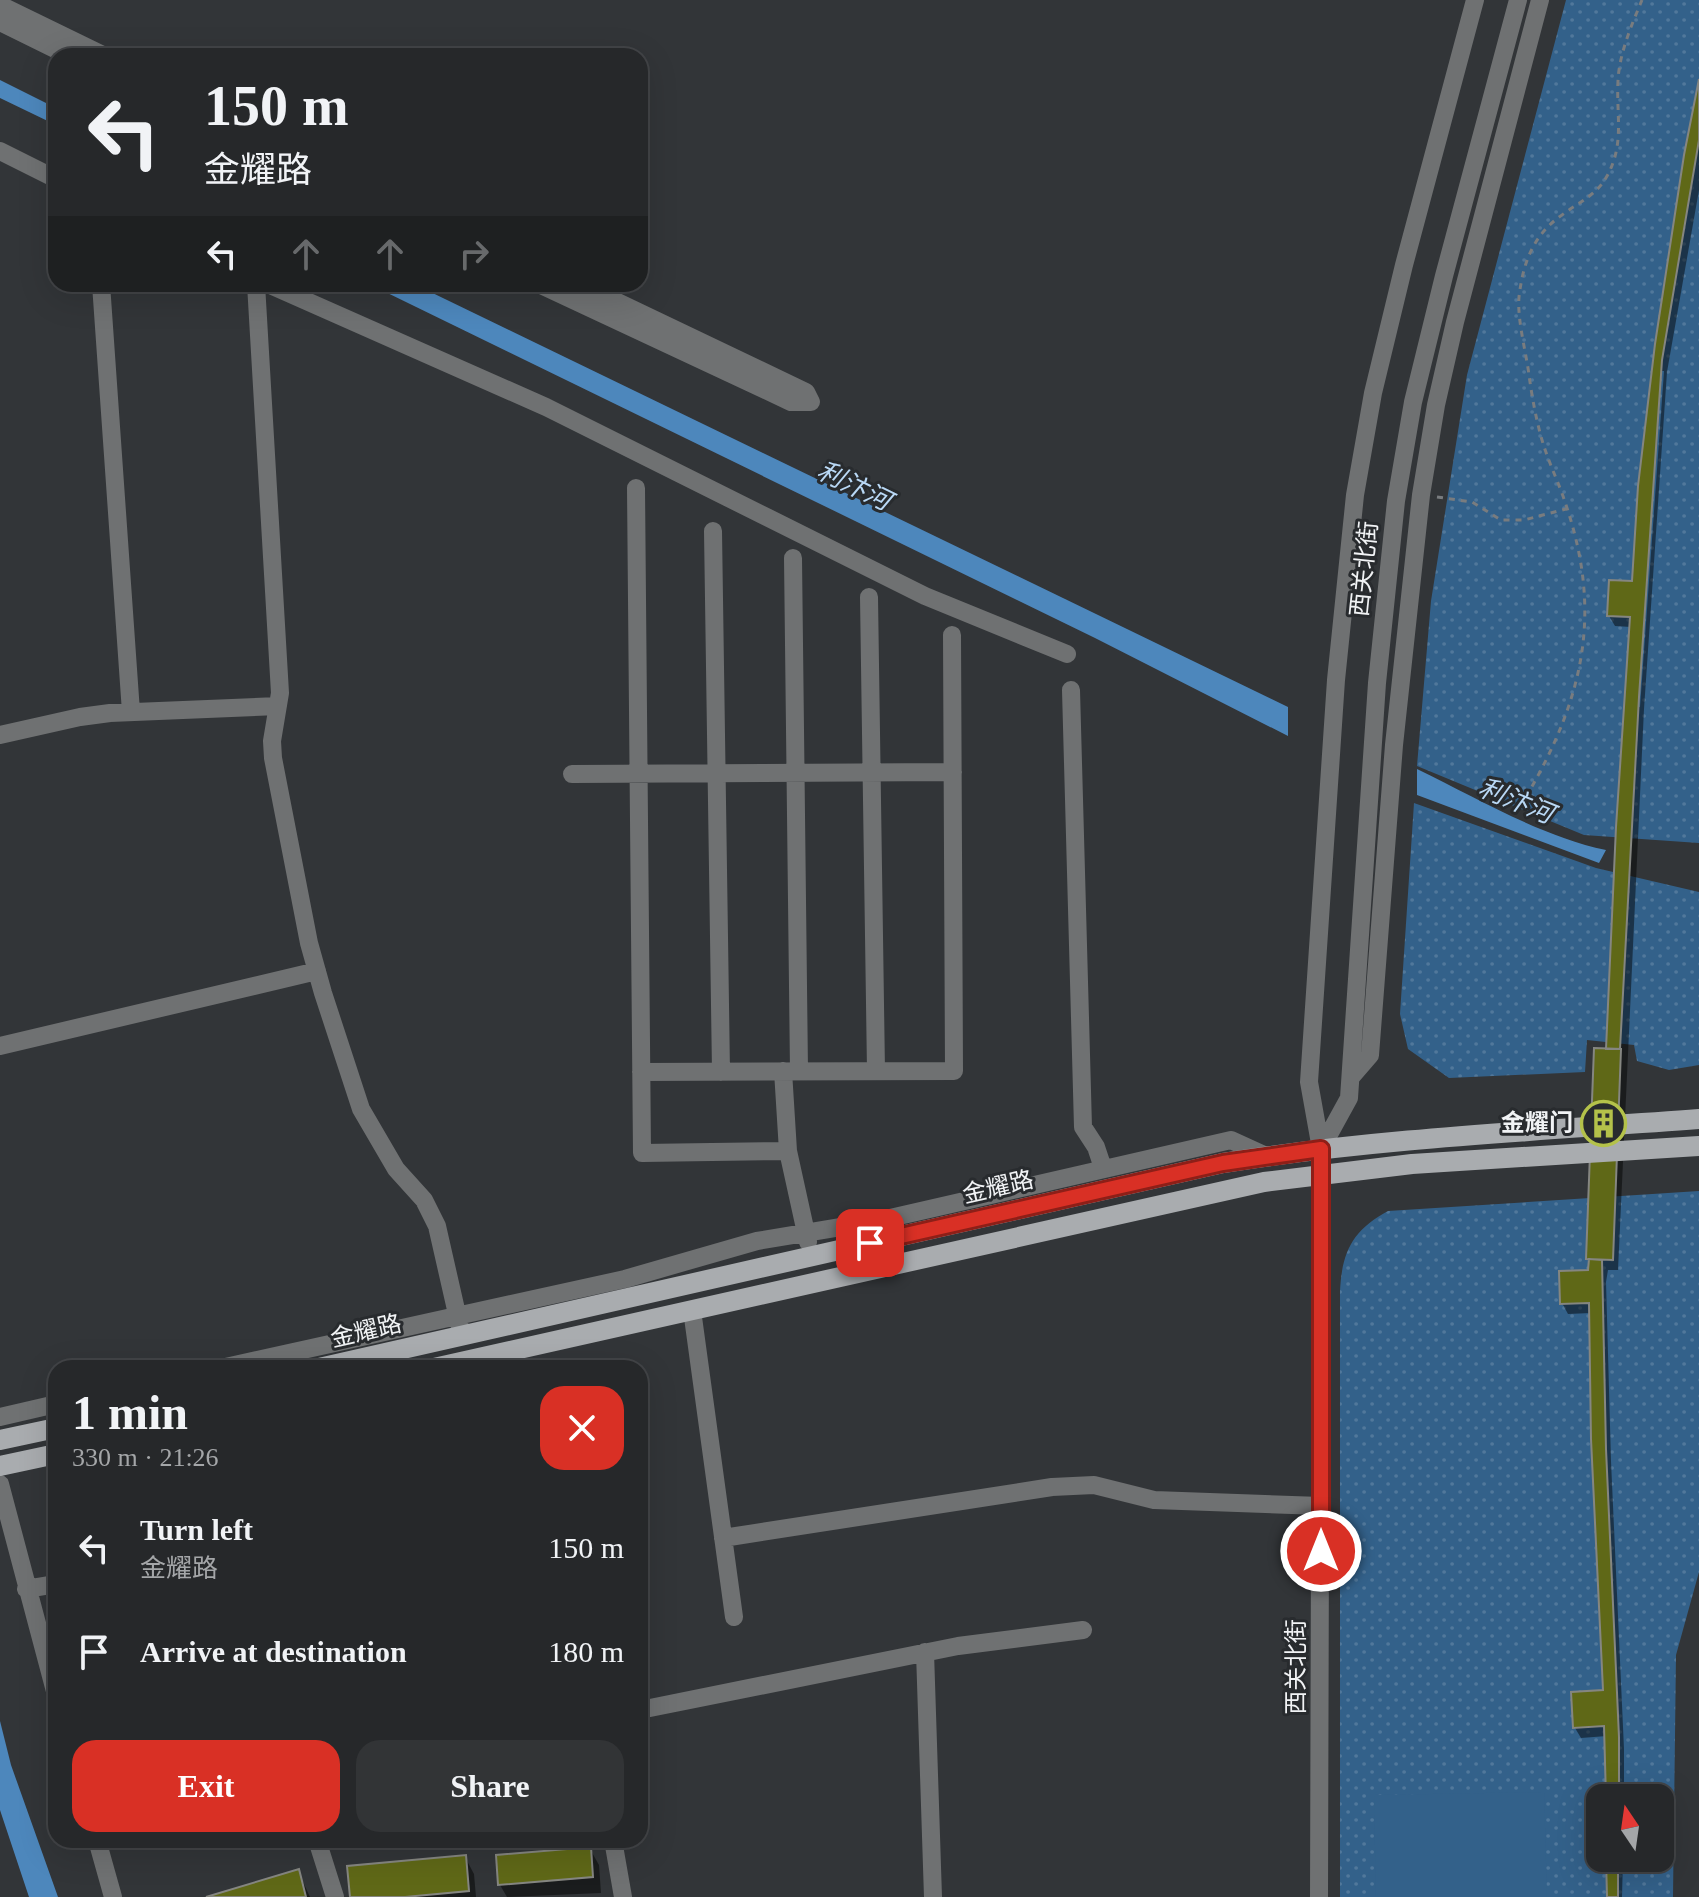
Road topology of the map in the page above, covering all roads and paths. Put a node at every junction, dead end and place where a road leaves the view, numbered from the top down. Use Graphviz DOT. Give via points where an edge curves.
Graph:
graph roads {
  1 [pos="1475,0"];
  2 [pos="1518,0"];
  3 [pos="1540,0"];
  4 [pos="1642,0"];
  5 [pos="0,5"];
  6 [pos="0,22"];
  7 [pos="53,48"];
  8 [pos="89,48"];
  9 [pos="0,151"];
  10 [pos="48,175"];
  11 [pos="102,292"];
  12 [pos="256,292"];
  13 [pos="286,292"];
  14 [pos="556,292"];
  15 [pos="597,292"];
  16 [pos="636,488"];
  17 [pos="1421,495"];
  18 [pos="1567,508"];
  19 [pos="713,531"];
  20 [pos="793,558"];
  21 [pos="869,597"];
  22 [pos="952,635"];
  23 [pos="1067,654"];
  24 [pos="1071,690"];
  25 [pos="278,706"];
  26 [pos="131,712"];
  27 [pos="0,735"];
  28 [pos="953,772"];
  29 [pos="716,773"];
  30 [pos="796,773"];
  31 [pos="872,773"];
  32 [pos="572,774"];
  33 [pos="638,774"];
  34 [pos="1526,797"];
  35 [pos="317,971"];
  36 [pos="0,1046"];
  37 [pos="791,1071"];
  38 [pos="876,1071"];
  39 [pos="641,1072"];
  40 [pos="721,1072"];
  41 [pos="1351,1077"];
  42 [pos="1699,1119"];
  43 [pos="1699,1146"];
  44 [pos="1321,1149"];
  45 [pos="788,1151"];
  46 [pos="1266,1156"];
  47 [pos="1103,1168"];
  48 [pos="1321,1175"];
  49 [pos="806,1233"];
  50 [pos="811,1256"];
  51 [pos="692,1310"];
  52 [pos="459,1326"];
  53 [pos="266,1360"];
  54 [pos="346,1360"];
  55 [pos="470,1360"];
  56 [pos="48,1406"];
  57 [pos="0,1417"];
  58 [pos="48,1430"];
  59 [pos="0,1440"];
  60 [pos="48,1456"];
  61 [pos="0,1466"];
  62 [pos="0,1484"];
  63 [pos="1321,1506"];
  64 [pos="723,1538"];
  65 [pos="48,1585"];
  66 [pos="26,1589"];
  67 [pos="734,1617"];
  68 [pos="1083,1630"];
  69 [pos="925,1652"];
  70 [pos="48,1667"];
  71 [pos="648,1708"];
  72 [pos="99,1848"];
  73 [pos="320,1848"];
  74 [pos="614,1848"];
  75 [pos="113,1897"];
  76 [pos="335,1897"];
  77 [pos="623,1897"];
  78 [pos="933,1897"];
  79 [pos="1319,1897"];
  1 -- 44 [label="street, 西关北街" via="1404,265 1355,495 1336,680 1309,1082"];
  2 -- 41 [label="street, 西关北街" via="1413,402 1396,501 1377,683"];
  3 -- 17 [label="street" via="1455,322"];
  4 -- 18 [label="path" via="1617,80 1620,123 1608,174 1599,189 1541,233 1526,256 1518,300 1541,438"];
  5 -- 8 [label="street"];
  6 -- 7 [label="street"];
  9 -- 10 [label="street"];
  11 -- 26 [label="street"];
  12 -- 25 [label="street"];
  13 -- 23 [label="street" via="546,407 925,596"];
  14 -- 15 [label="street" via="791,402 811,402 806,392"];
  16 -- 33 [label="street"];
  17 -- 18 [label="path" via="1472,502 1501,520 1524,520"];
  17 -- 41 [label="street" via="1394,745 1370,1055"];
  18 -- 34 [label="path" via="1586,590 1584,645 1569,707"];
  19 -- 29 [label="street"];
  20 -- 30 [label="street"];
  21 -- 31 [label="street"];
  22 -- 28 [label="street"];
  24 -- 47 [label="street" via="1083,1127"];
  25 -- 26 [label="street"];
  25 -- 35 [label="street" via="273,758"];
  26 -- 27 [label="street"];
  28 -- 31 [label="street"];
  28 -- 38 [label="street" via="954,1071"];
  29 -- 30 [label="street"];
  29 -- 33 [label="street"];
  29 -- 40 [label="street"];
  30 -- 31 [label="street"];
  30 -- 37 [label="street"];
  31 -- 38 [label="street"];
  32 -- 33 [label="street"];
  33 -- 39 [label="street"];
  35 -- 36 [label="street"];
  35 -- 52 [label="street" via="361,1109 437,1226"];
  37 -- 38 [label="street"];
  37 -- 40 [label="street"];
  37 -- 45 [label="street"];
  39 -- 40 [label="street"];
  39 -- 45 [label="street" via="642,1153"];
  41 -- 44 [label="street, 西关北街" via="1349,1098"];
  42 -- 44 [label="main road, 金耀路"];
  43 -- 48 [label="main road" via="1412,1164"];
  44 -- 46 [label="main road, 金耀路"];
  44 -- 48 [label="street, 西关北街"];
  45 -- 49 [label="street"];
  46 -- 47 [label="street" via="1231,1140"];
  46 -- 50 [label="main road, 金耀路"];
  47 -- 49 [label="street"];
  48 -- 51 [label="main road" via="1242,1186"];
  48 -- 63 [label="street, 西关北街"];
  49 -- 50 [label="street"];
  49 -- 52 [label="street" via="757,1241"];
  50 -- 52 [label="main road, 金耀路"];
  51 -- 55 [label="main road"];
  51 -- 64 [label="street"];
  52 -- 53 [label="street"];
  52 -- 54 [label="main road, 金耀路"];
  56 -- 57 [label="street"];
  58 -- 59 [label="main road"];
  60 -- 61 [label="main road"];
  62 -- 66 [label="street"];
  63 -- 64 [label="street" via="1154,1500 1094,1485 1052,1487"];
  63 -- 79 [label="street, 西关北街"];
  64 -- 67 [label="street"];
  65 -- 66 [label="street"];
  66 -- 70 [label="street"];
  68 -- 69 [label="street"];
  69 -- 71 [label="street"];
  69 -- 78 [label="street"];
  72 -- 75 [label="street"];
  73 -- 76 [label="street"];
  74 -- 77 [label="street"];
}
